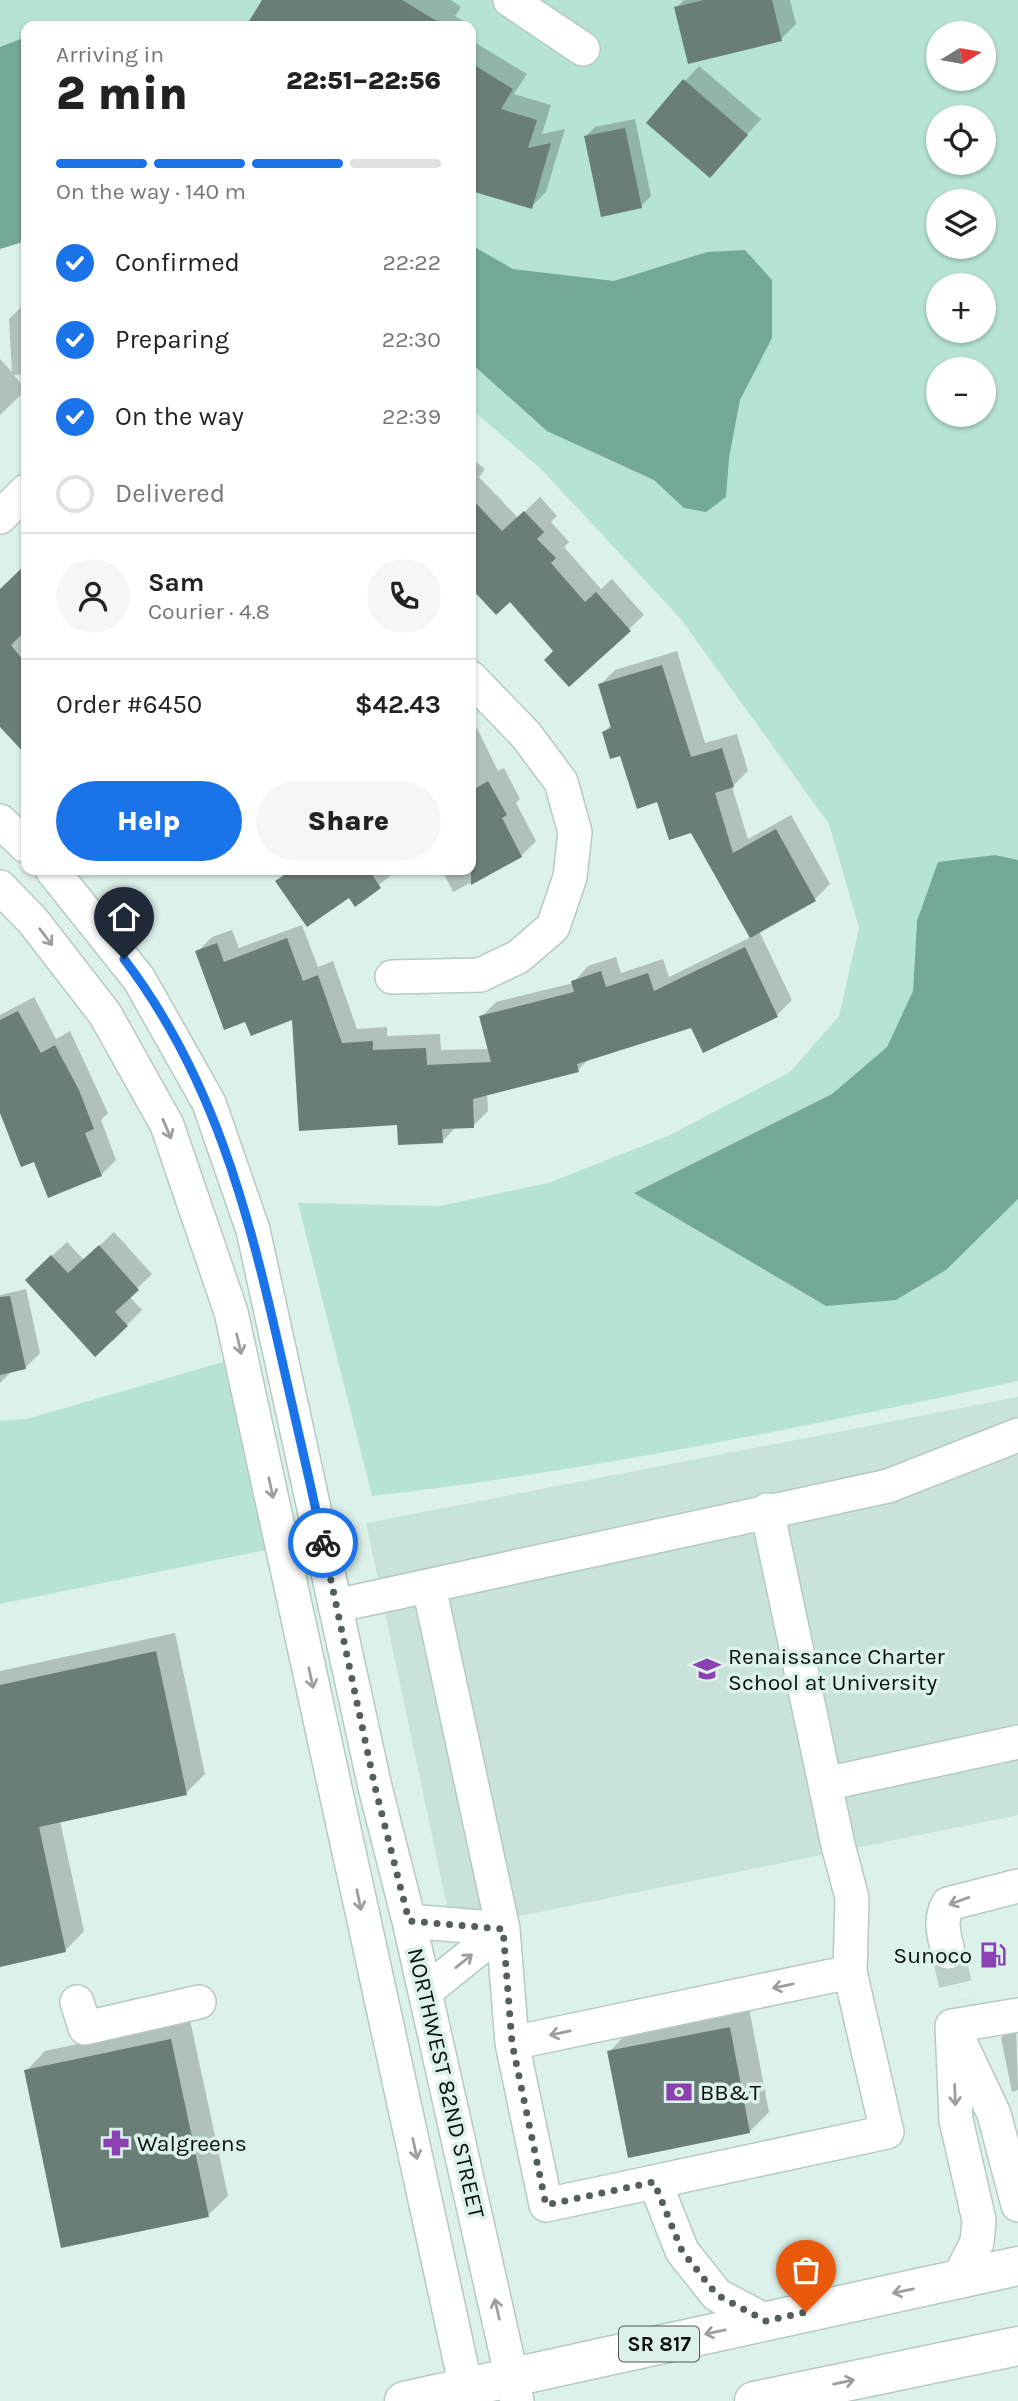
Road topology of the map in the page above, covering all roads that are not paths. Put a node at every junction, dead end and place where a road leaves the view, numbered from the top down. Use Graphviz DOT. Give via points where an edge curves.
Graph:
graph roads {
  1 [pos="510,0"];
  2 [pos="583,49"];
  3 [pos="21,496"];
  4 [pos="0,517"];
  5 [pos="476,683"];
  6 [pos="0,821"];
  7 [pos="21,841"];
  8 [pos="56,875"];
  9 [pos="0,887"];
  10 [pos="392,977"];
  11 [pos="1018,1435"];
  12 [pos="767,1510"];
  13 [pos="429,1587"];
  14 [pos="335,1606"];
  15 [pos="1018,1742"];
  16 [pos="825,1784"];
  17 [pos="1018,1886"];
  18 [pos="409,1921"];
  19 [pos="503,1929"];
  20 [pos="948,1952"];
  21 [pos="850,1972"];
  22 [pos="425,1992"];
  23 [pos="199,2001"];
  24 [pos="77,2002"];
  25 [pos="1018,2015"];
  26 [pos="958,2017"];
  27 [pos="512,2043"];
  28 [pos="654,2182"];
  29 [pos="1018,2205"];
  30 [pos="1018,2266"];
  31 [pos="959,2278"];
  32 [pos="766,2321"];
  33 [pos="1018,2346"];
  34 [pos="514,2388"];
  35 [pos="468,2394"];
  36 [pos="798,2396"];
  37 [pos="404,2401"];
  38 [pos="754,2401"];
  1 -- 2 [label="street"];
  3 -- 4 [label="street"];
  5 -- 10 [label="street" via="526,735 561,782 576,832 570,877 553,927 518,957 480,975"];
  6 -- 7 [label="street"];
  8 -- 14 [label="street, NORTHWEST 82ND STREET" via="139,979 209,1103 253,1230"];
  9 -- 35 [label="street, NORTHWEST 82ND STREET, one-way" via="33,921 105,1014 167,1125 231,1312"];
  11 -- 12 [label="street" via="888,1486"];
  12 -- 13 [label="street"];
  12 -- 16 [label="street"];
  13 -- 14 [label="street"];
  13 -- 19 [label="street"];
  14 -- 18 [label="street, NORTHWEST 82ND STREET"];
  15 -- 16 [label="street"];
  16 -- 21 [label="street" via="852,1898"];
  17 -- 20 [label="street, one-way" via="948,1904 942,1926"];
  18 -- 19 [label="street"];
  18 -- 22 [label="street, NORTHWEST 82ND STREET"];
  22 -- 19 [label="street, one-way"];
  19 -- 27 [label="street"];
  21 -- 27 [label="street, one-way"];
  21 -- 28 [label="street" via="887,2132"];
  34 -- 22 [label="street, NORTHWEST 82ND STREET, one-way"];
  23 -- 24 [label="street" via="85,2028"];
  25 -- 26 [label="street"];
  26 -- 29 [label="street" via="994,2114"];
  26 -- 31 [label="street, one-way" via="956,2120 979,2220 977,2242"];
  27 -- 28 [label="street" via="546,2205"];
  28 -- 32 [label="street" via="682,2251 717,2295"];
  30 -- 31 [label="main road, SR 817"];
  31 -- 32 [label="main road, SR 817, one-way"];
  32 -- 34 [label="main road, SR 817, one-way"];
  36 -- 33 [label="main road, one-way"];
  34 -- 35 [label="main road, SR 817"];
  35 -- 37 [label="main road, SR 817"];
  36 -- 38 [label="main road"];
}
